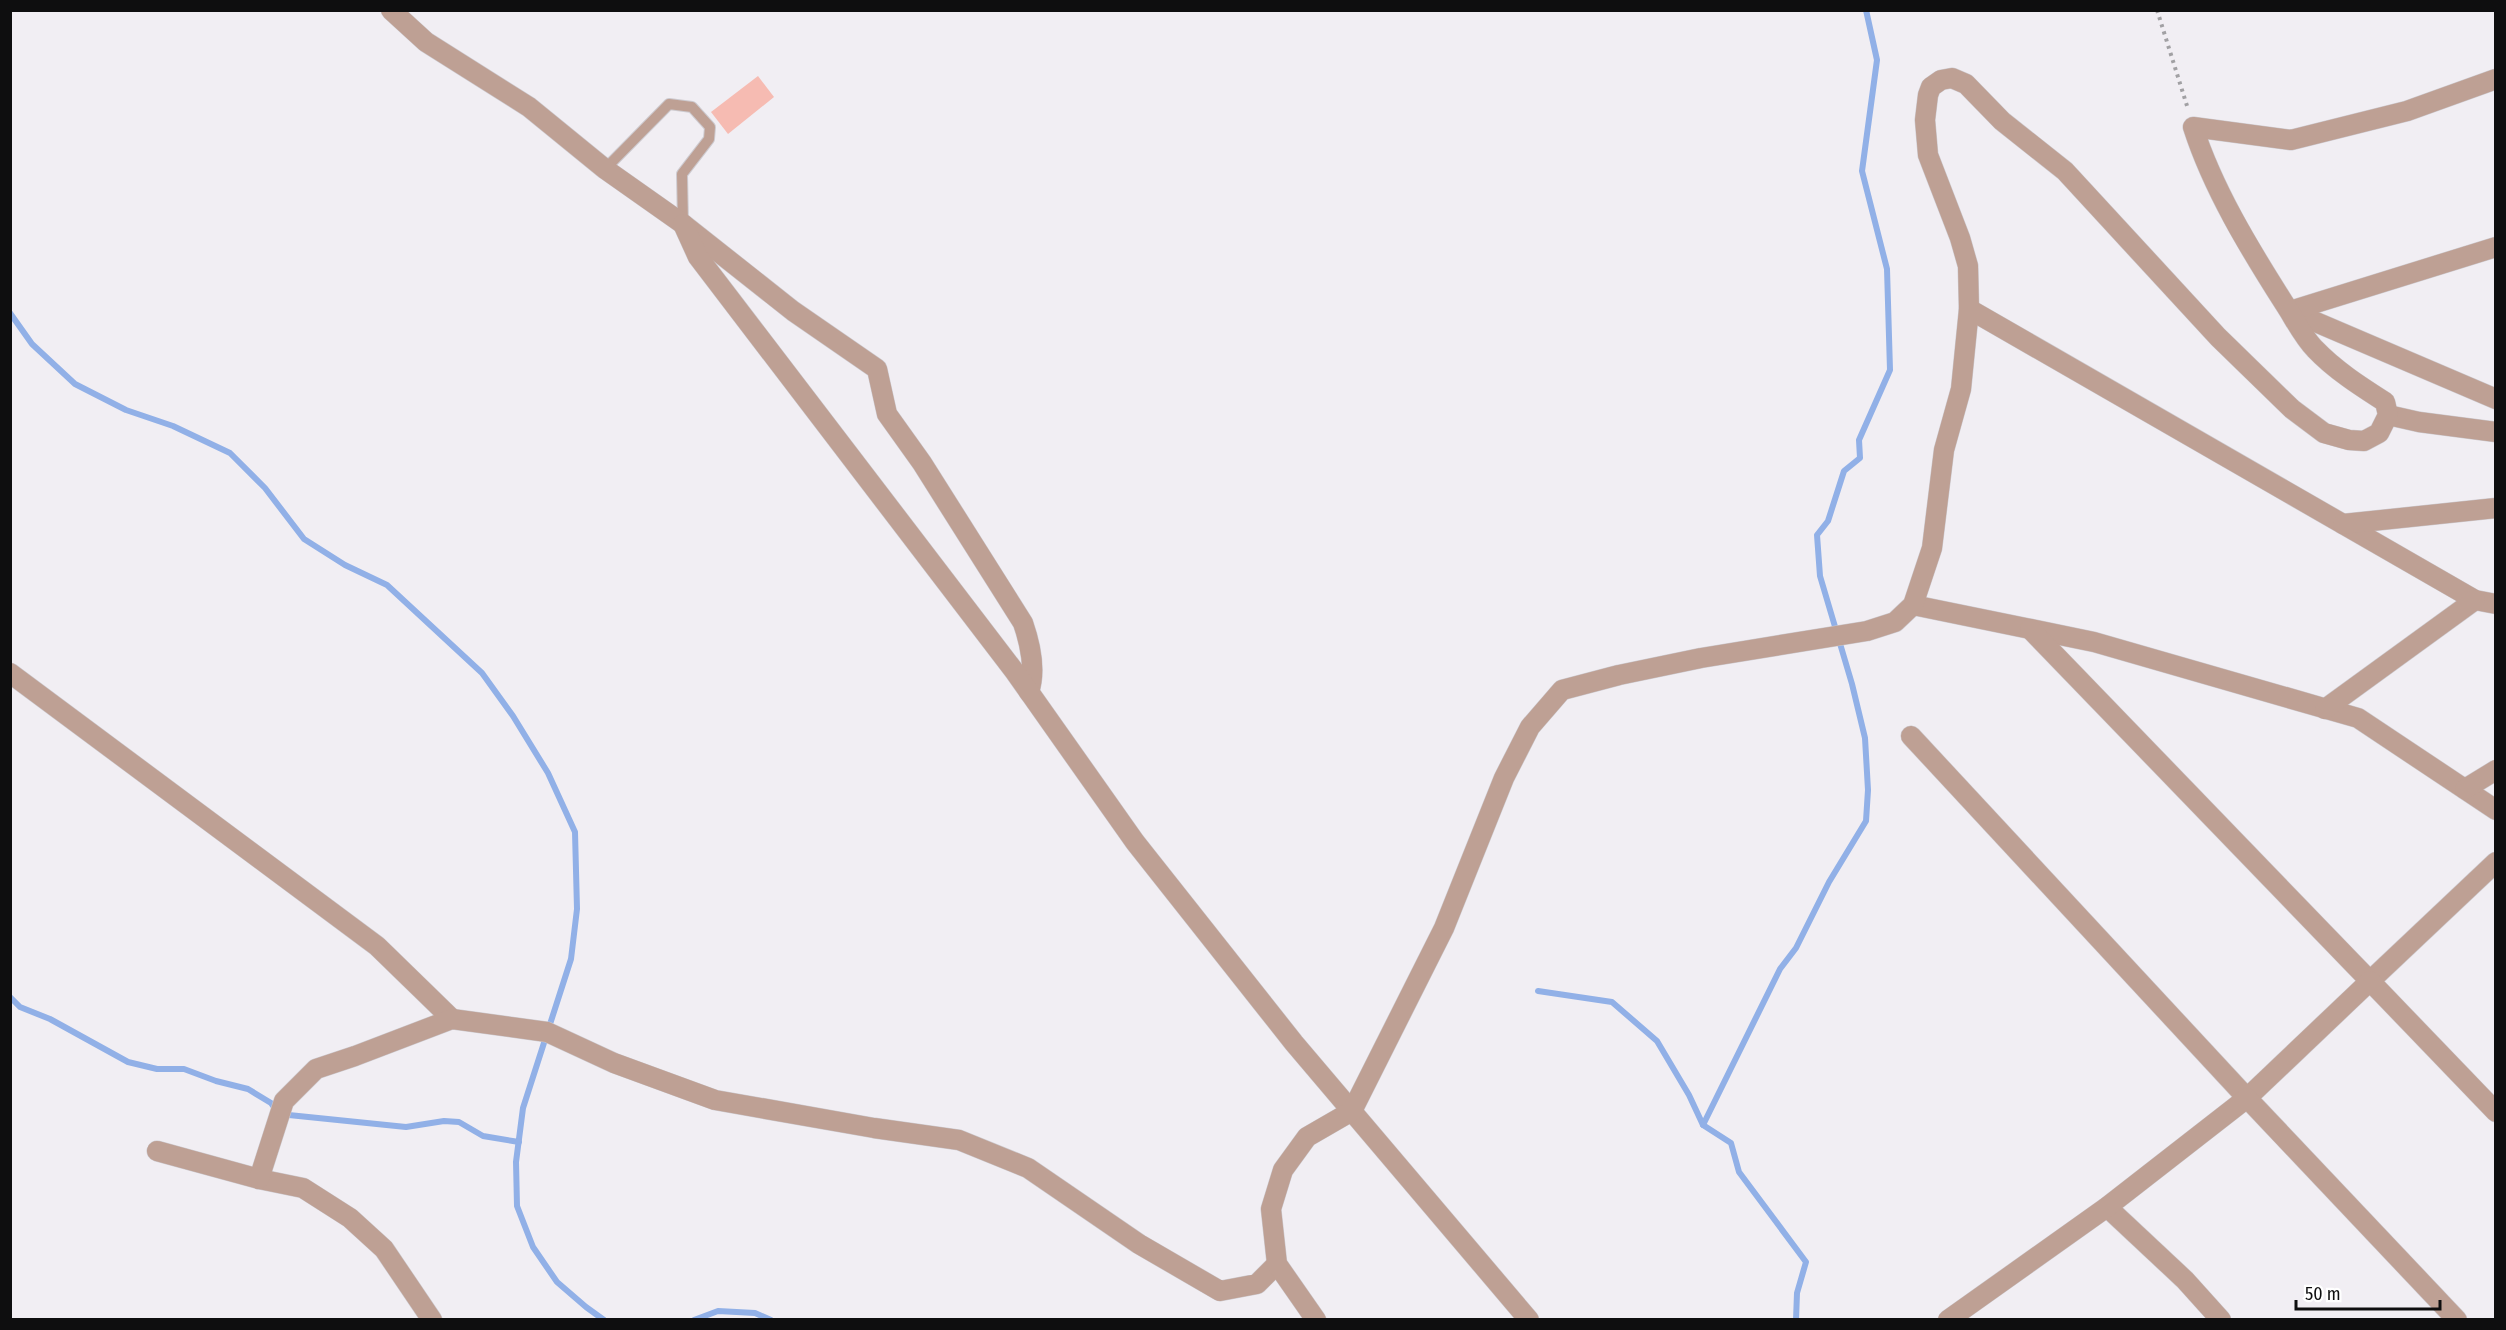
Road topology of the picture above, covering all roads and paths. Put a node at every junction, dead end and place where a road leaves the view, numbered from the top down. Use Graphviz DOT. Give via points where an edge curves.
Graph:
graph roads {
  1 [pos="391,10"];
  2 [pos="2157,10"];
  3 [pos="2496,79"];
  4 [pos="2193,127"];
  5 [pos="605,169"];
  6 [pos="683,224"];
  7 [pos="2496,247"];
  8 [pos="1969,309"];
  9 [pos="2289,311"];
  10 [pos="2496,399"];
  11 [pos="2388,415"];
  12 [pos="2496,432"];
  13 [pos="2496,508"];
  14 [pos="2343,525"];
  15 [pos="2475,600"];
  16 [pos="2496,604"];
  17 [pos="1913,605"];
  18 [pos="2030,629"];
  19 [pos="10,673"];
  20 [pos="1029,692"];
  21 [pos="2325,709"];
  22 [pos="1911,736"];
  23 [pos="2496,770"];
  24 [pos="2465,789"];
  25 [pos="2496,810"];
  26 [pos="2496,862"];
  27 [pos="2370,981"];
  28 [pos="452,1019"];
  29 [pos="2247,1098"];
  30 [pos="1352,1111"];
  31 [pos="2496,1112"];
  32 [pos="157,1151"];
  33 [pos="259,1179"];
  34 [pos="2107,1207"];
  35 [pos="1277,1264"];
  36 [pos="432,1320"];
  37 [pos="1316,1320"];
  38 [pos="1529,1320"];
  39 [pos="1948,1320"];
  40 [pos="2220,1320"];
  41 [pos="2457,1320"];
  1 -- 5 [label="street" via="426,42 529,107"];
  2 -- 4 [label="path"];
  3 -- 4 [label="street" via="2406,111 2291,140"];
  4 -- 9 [label="street" via="2201,153 2233,215"];
  5 -- 6 [label="street"];
  5 -- 6 [label="lane" via="669,104 692,107 710,127 708,139 682,174"];
  6 -- 20 [label="street" via="698,257"];
  6 -- 20 [label="street" via="793,311 877,369 887,414 1023,623 1032,681"];
  7 -- 9 [label="street"];
  8 -- 11 [label="street" via="1968,267 1928,155 1925,120 1931,87 1952,78 1966,84 2001,121 2065,171 2218,337 2292,409 2324,433 2364,441 2379,433"];
  8 -- 14 [label="street"];
  8 -- 17 [label="street" via="1960,389 1944,450 1932,548"];
  9 -- 10 [label="street"];
  9 -- 11 [label="street" via="2313,348 2385,402"];
  11 -- 12 [label="street"];
  13 -- 14 [label="street"];
  14 -- 15 [label="street"];
  15 -- 16 [label="street"];
  15 -- 21 [label="street"];
  17 -- 18 [label="street"];
  17 -- 30 [label="street" via="1895,622 1867,630 1701,658 1562,690 1530,727 1504,778 1444,928"];
  18 -- 21 [label="street" via="2094,642"];
  18 -- 27 [label="street"];
  19 -- 28 [label="street" via="377,946"];
  20 -- 30 [label="street" via="1135,842"];
  21 -- 24 [label="street" via="2358,718"];
  22 -- 29 [label="street"];
  23 -- 24 [label="street"];
  24 -- 25 [label="street"];
  26 -- 27 [label="street"];
  27 -- 29 [label="street"];
  27 -- 31 [label="street"];
  28 -- 33 [label="street" via="316,1069 284,1101"];
  28 -- 35 [label="street" via="547,1032 614,1063 715,1100 959,1140 1028,1168 1139,1244 1220,1291 1257,1284"];
  29 -- 34 [label="street"];
  29 -- 41 [label="street"];
  30 -- 35 [label="street" via="1307,1137 1283,1170 1271,1209"];
  30 -- 38 [label="street"];
  32 -- 33 [label="street"];
  33 -- 36 [label="street" via="303,1188 350,1218 384,1249"];
  34 -- 39 [label="street"];
  34 -- 40 [label="street" via="2185,1280"];
  35 -- 37 [label="street"];
}
